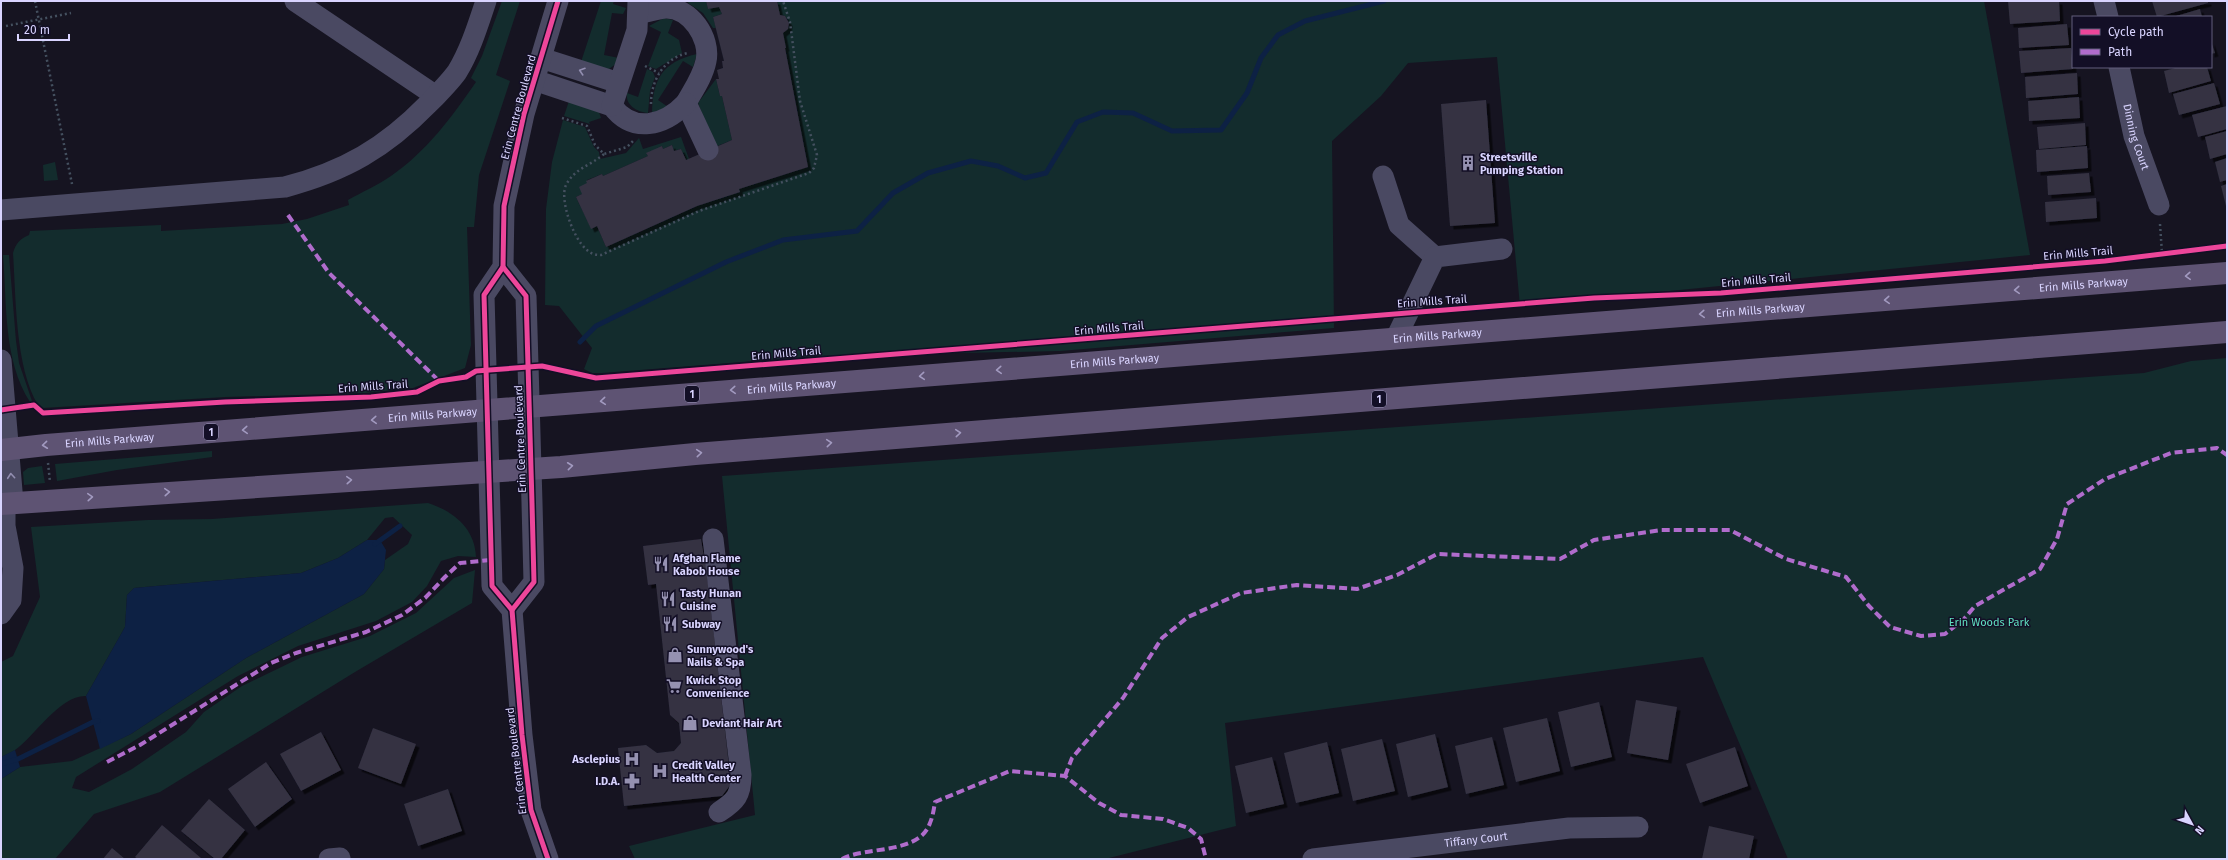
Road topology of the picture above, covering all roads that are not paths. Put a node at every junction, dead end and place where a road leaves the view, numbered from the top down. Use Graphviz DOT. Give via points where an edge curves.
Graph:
graph roads {
  1 [pos="295,1"];
  2 [pos="486,1"];
  3 [pos="558,1"];
  4 [pos="2104,1"];
  5 [pos="638,8"];
  6 [pos="2108,16"];
  7 [pos="541,58"];
  8 [pos="2119,68"];
  9 [pos="534,80"];
  10 [pos="619,83"];
  11 [pos="436,96"];
  12 [pos="686,103"];
  13 [pos="612,106"];
  14 [pos="708,150"];
  15 [pos="1383,176"];
  16 [pos="2159,205"];
  17 [pos="1,210"];
  18 [pos="1502,249"];
  19 [pos="1435,257"];
  20 [pos="503,267"];
  21 [pos="2227,273"];
  22 [pos="2227,332"];
  23 [pos="1396,338"];
  24 [pos="1,360"];
  25 [pos="529,407"];
  26 [pos="487,411"];
  27 [pos="5,450"];
  28 [pos="531,469"];
  29 [pos="489,471"];
  30 [pos="6,503"];
  31 [pos="713,539"];
  32 [pos="512,610"];
  33 [pos="1,614"];
  34 [pos="719,812"];
  35 [pos="1638,827"];
  36 [pos="548,859"];
  37 [pos="1314,859"];
  1 -- 11 [label="street"];
  2 -- 11 [label="street" via="467,52 456,72"];
  3 -- 7 [label="street, Erin Centre Boulevard"];
  4 -- 6 [label="street"];
  5 -- 10 [label="street" via="637,30"];
  5 -- 12 [label="street" via="666,8 679,11 692,20 704,39 706,59 703,71"];
  7 -- 9 [label="street, Erin Centre Boulevard"];
  10 -- 7 [label="street, one-way"];
  8 -- 16 [label="street, Dinning Court" via="2134,136"];
  9 -- 13 [label="street"];
  9 -- 20 [label="street, Erin Centre Boulevard" via="504,206"];
  10 -- 13 [label="street"];
  11 -- 17 [label="street" via="414,119 371,153 328,175 285,187"];
  12 -- 13 [label="street" via="671,116 644,124 633,123 620,116"];
  12 -- 14 [label="street"];
  15 -- 19 [label="street" via="1399,225"];
  18 -- 19 [label="street"];
  19 -- 23 [label="street"];
  20 -- 25 [label="street, Erin Centre Boulevard" via="526,296"];
  20 -- 26 [label="street" via="484,295"];
  21 -- 23 [label="main road, Erin Mills Parkway / 1, one-way"];
  28 -- 22 [label="main road, 1, one-way"];
  23 -- 25 [label="main road, Erin Mills Parkway / 1, one-way"];
  24 -- 27 [label="street"];
  25 -- 26 [label="main road, Erin Mills Parkway / 1"];
  25 -- 28 [label="street, Erin Centre Boulevard"];
  26 -- 27 [label="main road, Erin Mills Parkway / 1, one-way"];
  26 -- 29 [label="street"];
  30 -- 27 [label="street, one-way"];
  28 -- 29 [label="main road, 1"];
  28 -- 32 [label="street, Erin Centre Boulevard" via="534,582"];
  30 -- 29 [label="main road, 1, one-way"];
  29 -- 32 [label="street" via="492,586"];
  30 -- 33 [label="street" via="4,526 13,568 11,600"];
  31 -- 34 [label="street" via="742,775 741,790 731,804"];
  32 -- 36 [label="street, Erin Centre Boulevard" via="531,810"];
  35 -- 37 [label="street, Tiffany Court" via="1569,828"];
}
